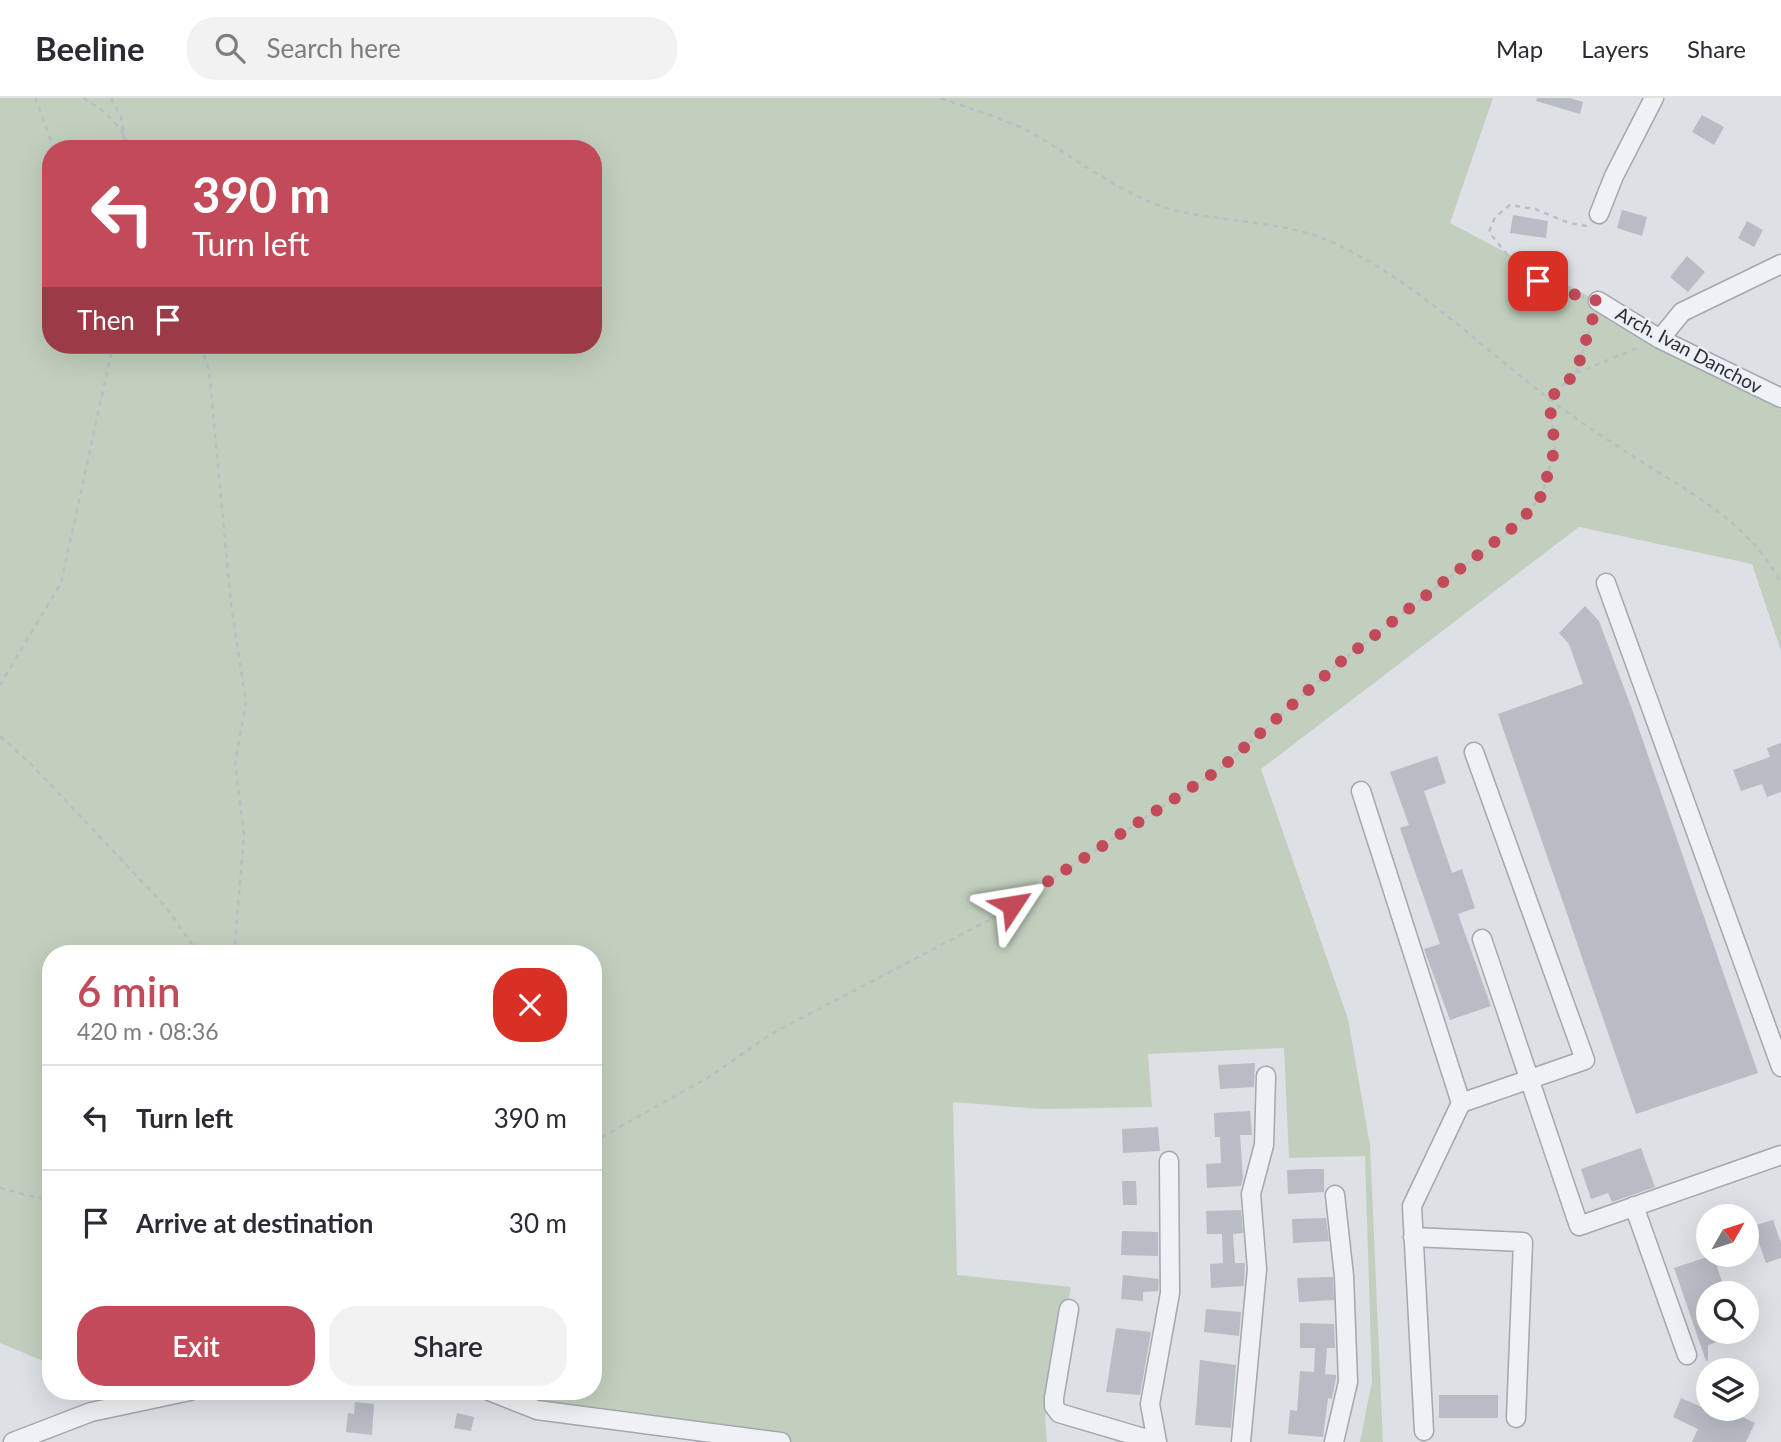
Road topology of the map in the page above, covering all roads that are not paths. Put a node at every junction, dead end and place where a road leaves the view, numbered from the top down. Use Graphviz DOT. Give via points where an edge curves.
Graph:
graph roads {
  1 [pos="1654,98"];
  2 [pos="1599,214"];
  3 [pos="1781,264"];
  4 [pos="1598,301"];
  5 [pos="1660,339"];
  6 [pos="1781,398"];
  7 [pos="1606,583"];
  8 [pos="1474,752"];
  9 [pos="1361,791"];
  10 [pos="1482,939"];
  11 [pos="1781,1067"];
  12 [pos="1266,1076"];
  13 [pos="1529,1080"];
  14 [pos="1461,1103"];
  15 [pos="1781,1155"];
  16 [pos="1169,1161"];
  17 [pos="1335,1195"];
  18 [pos="1634,1206"];
  19 [pos="1413,1237"];
  20 [pos="1069,1309"];
  21 [pos="1687,1355"];
  22 [pos="148,1400"];
  23 [pos="512,1400"];
  24 [pos="1516,1418"];
  25 [pos="1424,1431"];
  26 [pos="13,1442"];
  27 [pos="780,1442"];
  28 [pos="1157,1442"];
  29 [pos="1241,1442"];
  30 [pos="1334,1442"];
  1 -- 2 [label="street"];
  3 -- 5 [label="street" via="1682,312"];
  4 -- 5 [label="street, Arch. Ivan Danchov"];
  5 -- 6 [label="street, Arch. Ivan Danchov"];
  7 -- 11 [label="street"];
  8 -- 13 [label="street" via="1585,1060"];
  9 -- 14 [label="street"];
  10 -- 13 [label="street"];
  12 -- 29 [label="street" via="1264,1145 1251,1194 1257,1269"];
  13 -- 14 [label="street"];
  13 -- 18 [label="street" via="1579,1226"];
  14 -- 19 [label="street" via="1412,1206"];
  15 -- 18 [label="street"];
  16 -- 28 [label="street" via="1170,1293 1150,1404"];
  17 -- 30 [label="street" via="1348,1382"];
  18 -- 21 [label="street"];
  19 -- 24 [label="street" via="1524,1242"];
  19 -- 25 [label="street"];
  20 -- 28 [label="street" via="1054,1406 1059,1413"];
  22 -- 26 [label="street" via="91,1412"];
  23 -- 27 [label="street" via="537,1410"];
}
